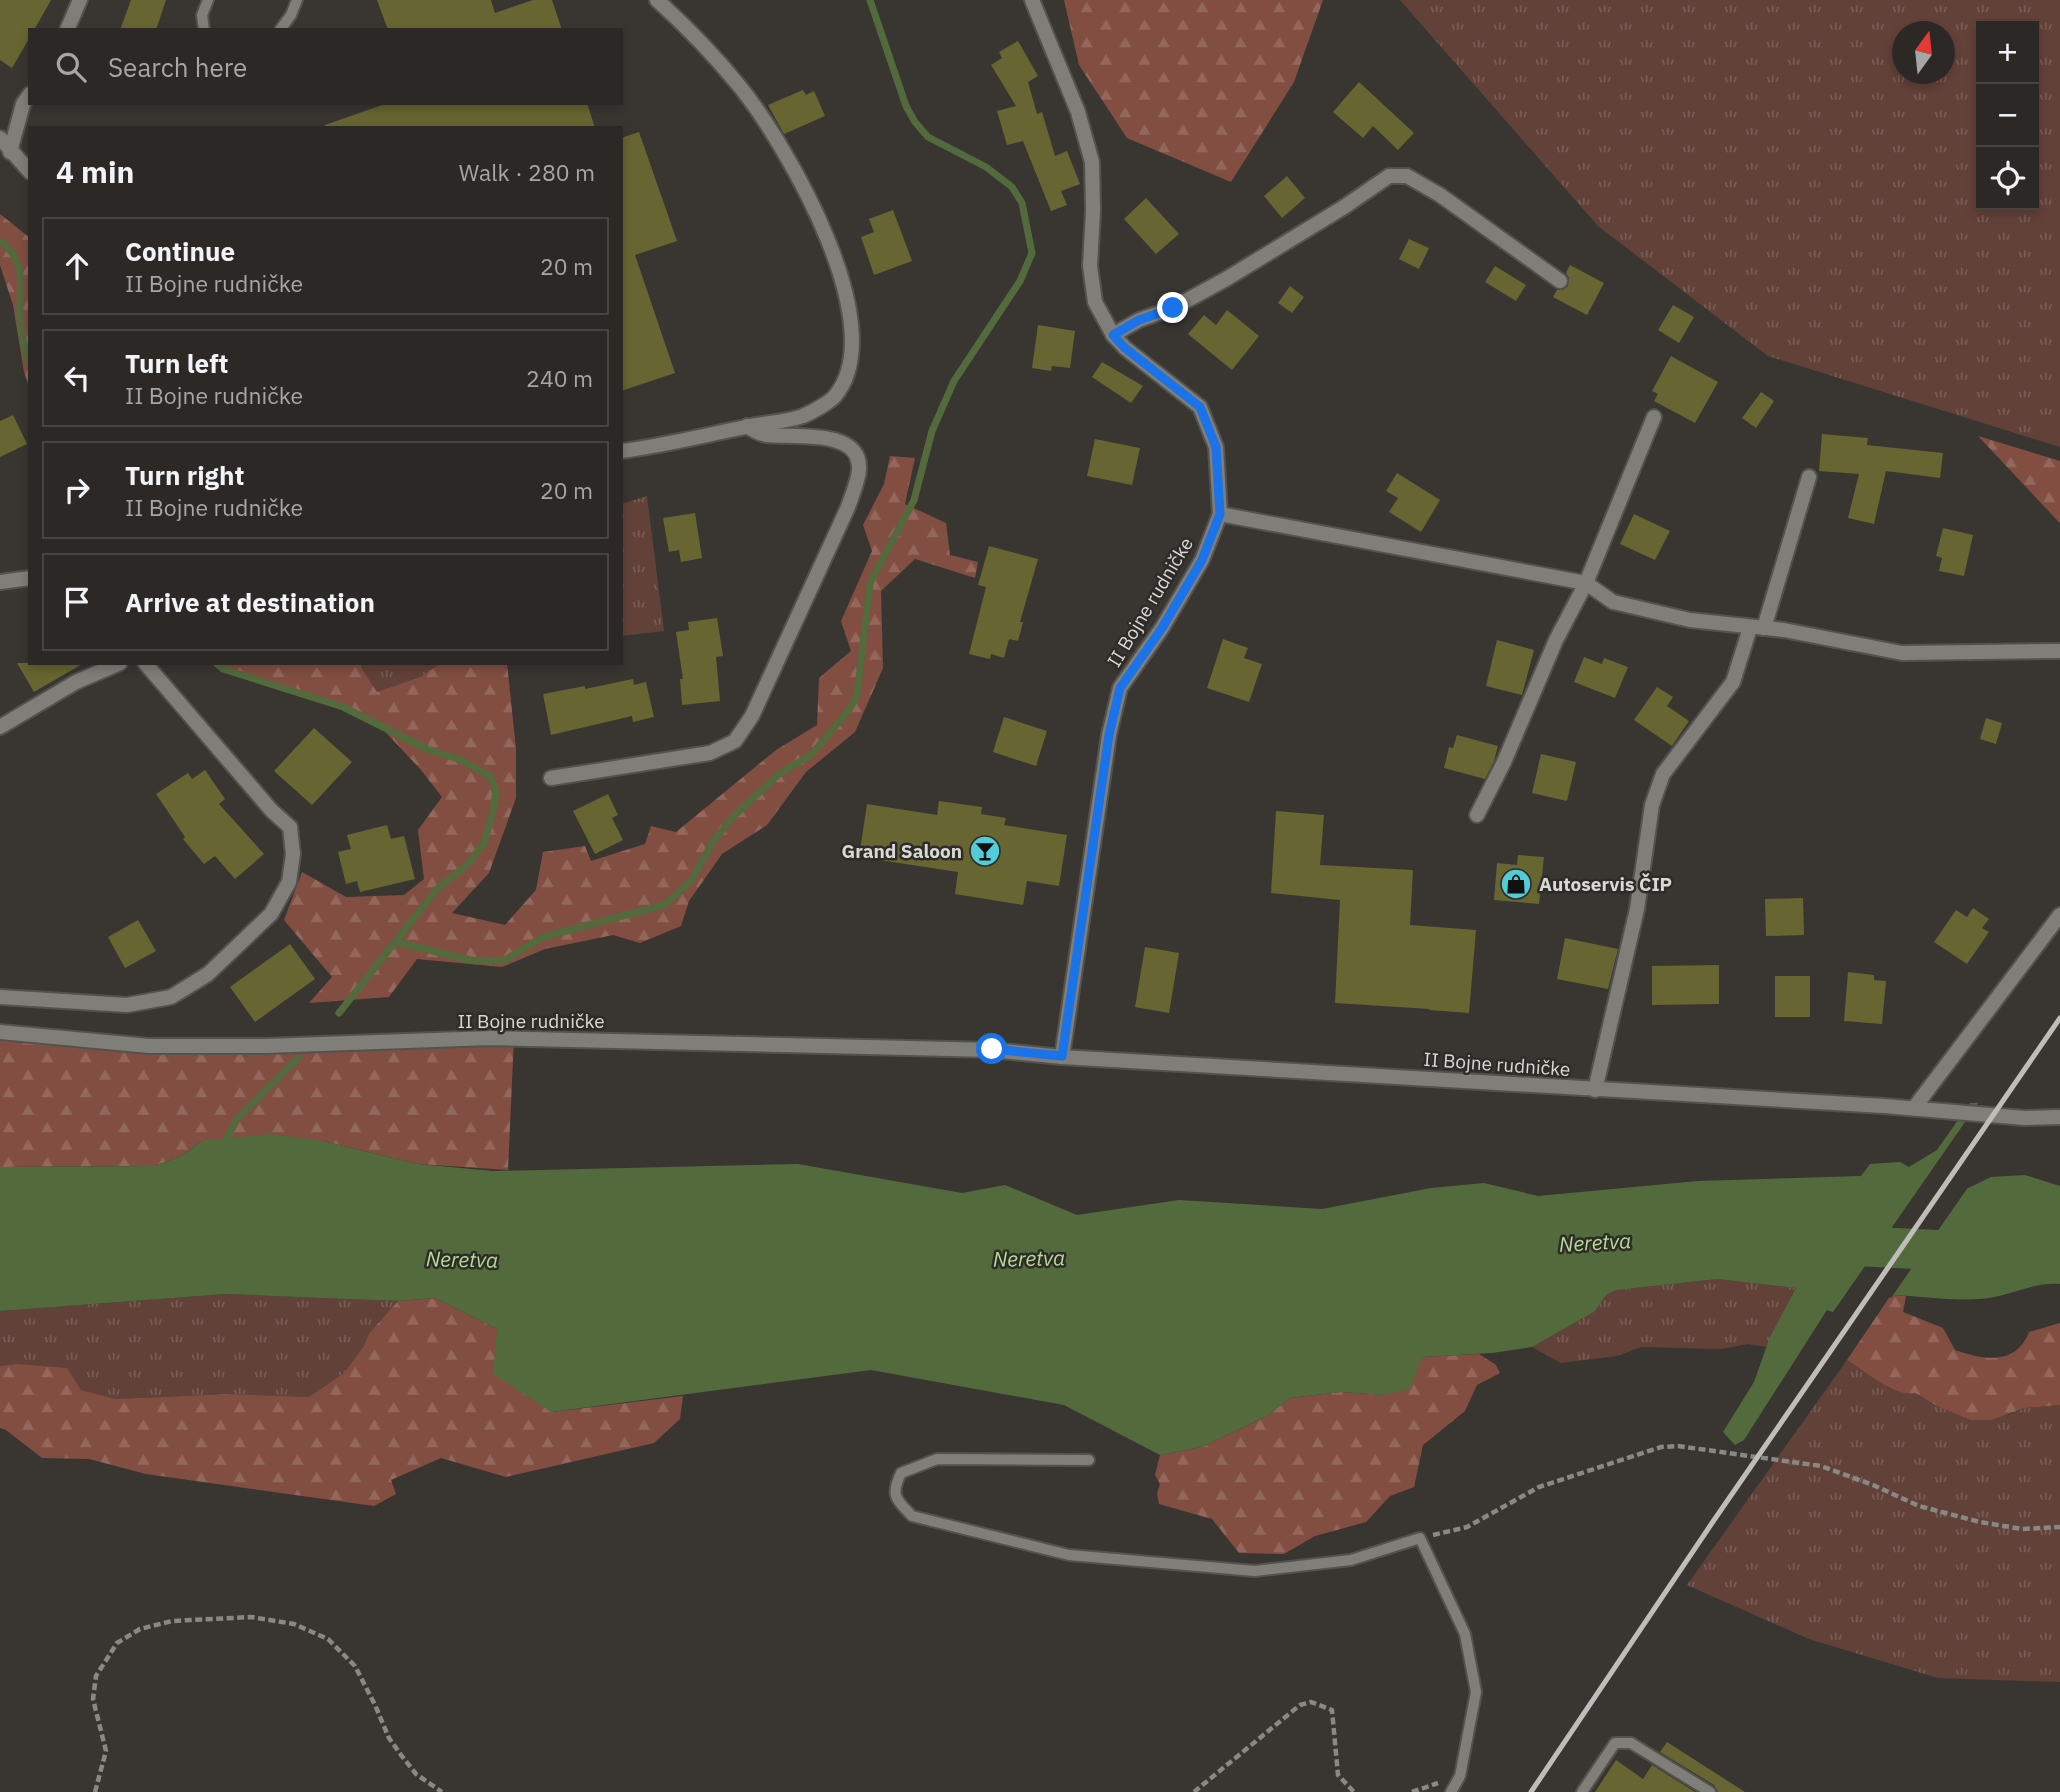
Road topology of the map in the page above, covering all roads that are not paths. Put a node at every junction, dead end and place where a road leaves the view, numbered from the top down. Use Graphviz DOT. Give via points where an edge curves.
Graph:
graph roads {
  1 [pos="80,0"];
  2 [pos="208,0"];
  3 [pos="297,0"];
  4 [pos="658,0"];
  5 [pos="1032,0"];
  6 [pos="69,28"];
  7 [pos="204,28"];
  8 [pos="281,28"];
  9 [pos="28,97"];
  10 [pos="0,138"];
  11 [pos="10,152"];
  12 [pos="28,170"];
  13 [pos="1560,281"];
  14 [pos="1113,335"];
  15 [pos="1654,417"];
  16 [pos="747,426"];
  17 [pos="623,451"];
  18 [pos="1809,477"];
  19 [pos="1220,514"];
  20 [pos="28,578"];
  21 [pos="0,582"];
  22 [pos="1586,583"];
  23 [pos="1757,628"];
  24 [pos="2060,651"];
  25 [pos="115,665"];
  26 [pos="147,665"];
  27 [pos="0,727"];
  28 [pos="551,778"];
  29 [pos="1477,815"];
  30 [pos="2060,915"];
  31 [pos="0,997"];
  32 [pos="0,1032"];
  33 [pos="1062,1056"];
  34 [pos="1595,1090"];
  35 [pos="1914,1108"];
  36 [pos="2060,1117"];
  37 [pos="1089,1460"];
  38 [pos="1451,1792"];
  39 [pos="1582,1792"];
  40 [pos="1710,1792"];
  1 -- 6 [label="street"];
  2 -- 7 [label="lane" via="202,15"];
  3 -- 8 [label="lane"];
  4 -- 16 [label="street" via="742,89 793,165 838,264 851,314 847,374 834,397 804,415"];
  5 -- 14 [label="street, II Bojne rudničke" via="1078,112 1092,162 1090,266 1095,302"];
  9 -- 11 [label="street"];
  10 -- 11 [label="street"];
  11 -- 12 [label="street"];
  13 -- 14 [label="street" via="1440,195 1407,176 1389,176 1226,279"];
  14 -- 19 [label="street, II Bojne rudničke" via="1200,407 1216,447"];
  15 -- 22 [label="street"];
  16 -- 17 [label="street"];
  16 -- 28 [label="street" via="765,435 829,438 849,446 859,471 848,507 752,716 734,741 710,752"];
  18 -- 23 [label="street, II Bojne rudničke"];
  19 -- 22 [label="street"];
  19 -- 33 [label="street, II Bojne rudničke" via="1202,560 1120,688 1109,735"];
  20 -- 21 [label="street"];
  22 -- 23 [label="street" via="1613,602 1690,620"];
  22 -- 29 [label="street"];
  23 -- 24 [label="street" via="1902,653"];
  23 -- 34 [label="street, II Bojne rudničke" via="1733,682 1664,774 1652,805 1637,909"];
  25 -- 27 [label="street" via="76,682"];
  26 -- 31 [label="street" via="290,827 289,883 271,914 208,974 171,998 127,1005"];
  30 -- 35 [label="street"];
  32 -- 33 [label="street, II Bojne rudničke" via="149,1046 491,1038 992,1049"];
  33 -- 34 [label="street, II Bojne rudničke"];
  34 -- 35 [label="street, II Bojne rudničke"];
  35 -- 36 [label="street, II Bojne rudničke"];
  37 -- 38 [label="lane" via="937,1460 901,1473 894,1488 896,1498 912,1516 1069,1555 1255,1571 1351,1560 1420,1538 1465,1634 1476,1692 1460,1776"];
  39 -- 40 [label="lane" via="1615,1743 1631,1742"];
}
